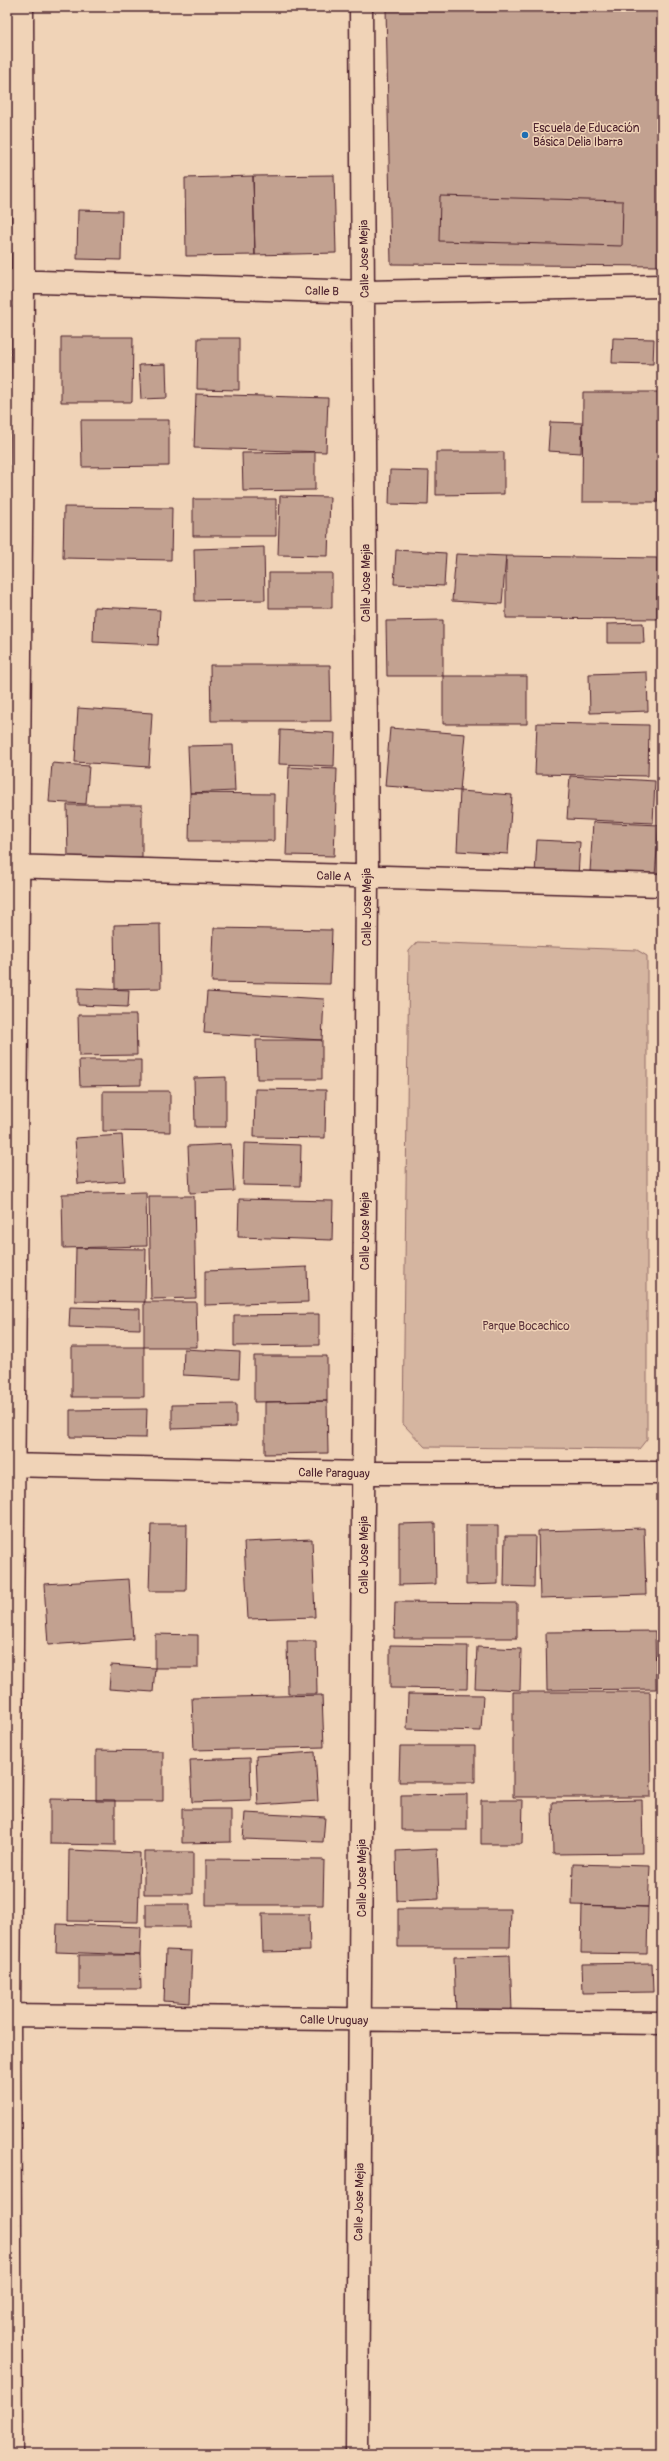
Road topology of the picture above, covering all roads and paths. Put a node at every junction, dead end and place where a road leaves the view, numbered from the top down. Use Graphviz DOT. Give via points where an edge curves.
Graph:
graph roads {
  1 [pos="22,7"];
  2 [pos="361,7"];
  3 [pos="15,282"];
  4 [pos="662,286"];
  5 [pos="365,292"];
  6 [pos="12,866"];
  7 [pos="367,877"];
  8 [pos="662,885"];
  9 [pos="10,1465"];
  10 [pos="662,1473"];
  11 [pos="364,1474"];
  12 [pos="8,2015"];
  13 [pos="361,2020"];
  14 [pos="662,2024"];
  15 [pos="11,2454"];
  16 [pos="357,2454"];
  1 -- 3 [label="street"];
  2 -- 5 [label="street, Calle Jose Mejia"];
  3 -- 5 [label="street, Calle B"];
  3 -- 6 [label="street"];
  4 -- 5 [label="street, Calle B"];
  5 -- 7 [label="street, Calle Jose Mejia"];
  6 -- 7 [label="street, Calle A"];
  6 -- 9 [label="street"];
  7 -- 8 [label="street, Calle A"];
  7 -- 11 [label="street, Calle Jose Mejia"];
  9 -- 11 [label="street, Calle Paraguay"];
  9 -- 12 [label="street"];
  10 -- 11 [label="street, Calle Paraguay"];
  11 -- 13 [label="street, Calle Jose Mejia"];
  12 -- 13 [label="street, Calle Uruguay"];
  12 -- 15 [label="street"];
  13 -- 14 [label="street, Calle Uruguay"];
  13 -- 16 [label="street, Calle Jose Mejia"];
}
